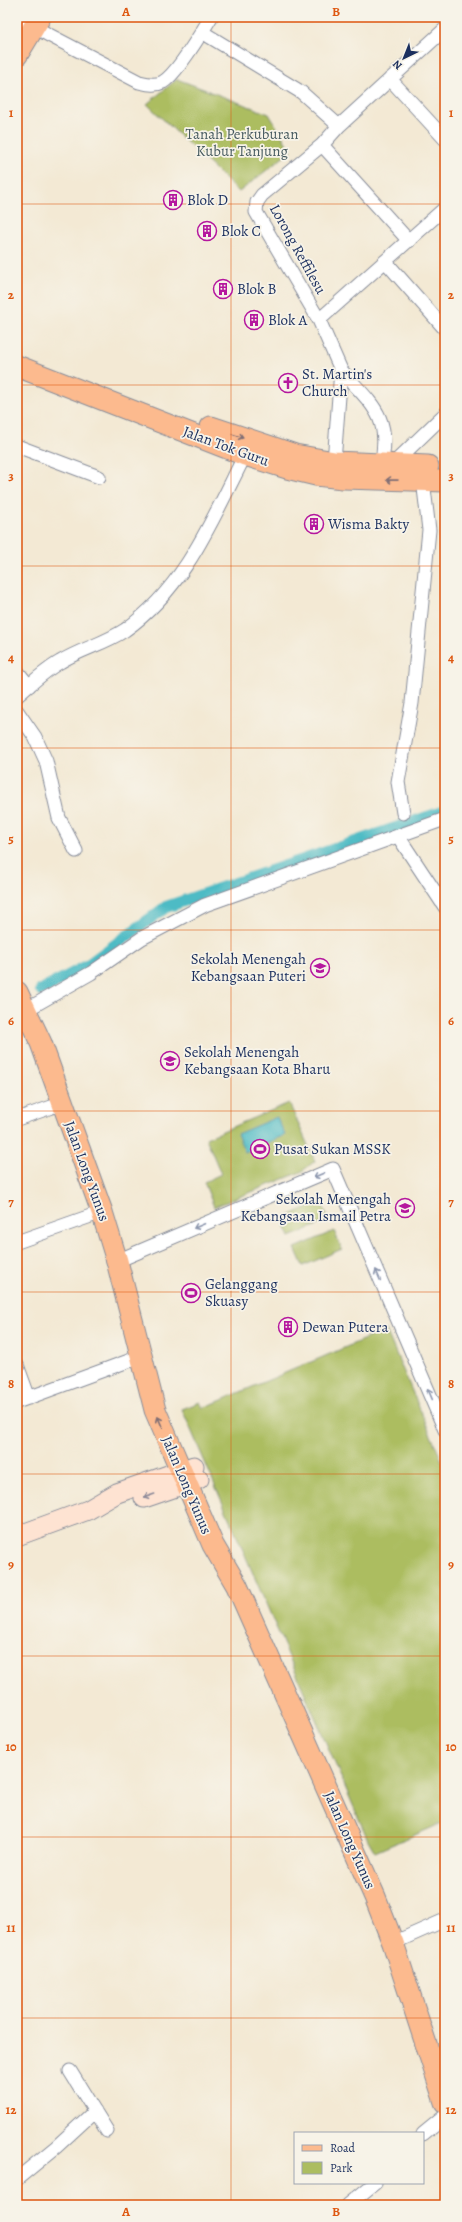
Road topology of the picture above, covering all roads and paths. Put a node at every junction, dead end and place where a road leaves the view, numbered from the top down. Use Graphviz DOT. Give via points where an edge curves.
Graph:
graph roads {
  1 [pos="212,17"];
  2 [pos="31,20"];
  3 [pos="445,29"];
  4 [pos="202,32"];
  5 [pos="17,55"];
  6 [pos="390,79"];
  7 [pos="339,126"];
  8 [pos="445,138"];
  9 [pos="322,145"];
  10 [pos="445,208"];
  11 [pos="409,241"];
  12 [pos="385,262"];
  13 [pos="319,320"];
  14 [pos="445,329"];
  15 [pos="17,352"];
  16 [pos="17,366"];
  17 [pos="341,370"];
  18 [pos="445,414"];
  19 [pos="17,446"];
  20 [pos="245,455"];
  21 [pos="334,462"];
  22 [pos="386,465"];
  23 [pos="445,466"];
  24 [pos="99,477"];
  25 [pos="423,480"];
  26 [pos="445,481"];
  27 [pos="17,671"];
  28 [pos="29,686"];
  29 [pos="17,696"];
  30 [pos="17,711"];
  31 [pos="403,813"];
  32 [pos="445,819"];
  33 [pos="398,836"];
  34 [pos="76,852"];
  35 [pos="445,907"];
  36 [pos="22,1001"];
  37 [pos="63,1103"];
  38 [pos="17,1119"];
  39 [pos="102,1212"];
  40 [pos="17,1242"];
  41 [pos="117,1261"];
  42 [pos="142,1356"];
  43 [pos="17,1365"];
  44 [pos="23,1400"];
  45 [pos="445,1430"];
  46 [pos="190,1475"];
  47 [pos="17,1536"];
  48 [pos="445,1920"];
  49 [pos="393,1943"];
  50 [pos="70,2071"];
  51 [pos="445,2102"];
  52 [pos="95,2111"];
  53 [pos="445,2116"];
  54 [pos="107,2131"];
  55 [pos="424,2133"];
  56 [pos="17,2178"];
  57 [pos="374,2184"];
  58 [pos="348,2205"];
  1 -- 4 [label="street"];
  2 -- 4 [label="street" via="139,82 151,85 164,82 173,73"];
  2 -- 5 [label="main road"];
  3 -- 6 [label="street, Lorong Reffilesu"];
  4 -- 7 [label="street" via="301,92"];
  6 -- 7 [label="street, Lorong Reffilesu"];
  6 -- 8 [label="street"];
  7 -- 9 [label="street, Lorong Reffilesu"];
  9 -- 11 [label="street"];
  9 -- 13 [label="street, Lorong Reffilesu" via="262,196 256,207 258,215"];
  10 -- 11 [label="street"];
  11 -- 12 [label="street"];
  12 -- 13 [label="street"];
  12 -- 14 [label="street"];
  13 -- 17 [label="street, Lorong Reffilesu"];
  15 -- 21 [label="main road, Jalan Tok Guru, one-way" via="214,429 295,455"];
  16 -- 20 [label="main road, Jalan Tok Guru"];
  17 -- 21 [label="street, Lorong Reffilesu"];
  17 -- 22 [label="street, Lorong Reffilesu" via="375,409 382,421"];
  18 -- 22 [label="street"];
  19 -- 24 [label="street"];
  25 -- 20 [label="main road, Jalan Tok Guru, one-way" via="369,480 316,475"];
  20 -- 28 [label="street" via="193,556 165,593 126,629 59,662"];
  21 -- 22 [label="main road, Jalan Tok Guru"];
  22 -- 23 [label="main road, Jalan Tok Guru"];
  25 -- 26 [label="main road, Jalan Tok Guru"];
  25 -- 31 [label="street" via="429,530 412,703 398,782"];
  27 -- 28 [label="street"];
  28 -- 29 [label="street"];
  30 -- 34 [label="street" via="46,761 59,818"];
  32 -- 33 [label="street"];
  33 -- 35 [label="street"];
  33 -- 36 [label="street" via="205,905 142,938 91,973"];
  36 -- 37 [label="main road, Jalan Long Yunus"];
  37 -- 38 [label="street"];
  37 -- 39 [label="main road, Jalan Long Yunus"];
  39 -- 40 [label="street"];
  39 -- 41 [label="main road, Jalan Long Yunus"];
  41 -- 42 [label="main road, Jalan Long Yunus"];
  45 -- 41 [label="street, one-way" via="333,1169"];
  42 -- 44 [label="street"];
  42 -- 46 [label="main road, Jalan Long Yunus" via="169,1409"];
  43 -- 44 [label="street"];
  46 -- 47 [label="main road" via="122,1506 88,1510"];
  46 -- 49 [label="main road, Jalan Long Yunus" via="213,1545 237,1586"];
  48 -- 49 [label="street"];
  49 -- 51 [label="main road, Jalan Long Yunus"];
  50 -- 52 [label="street"];
  52 -- 54 [label="street"];
  52 -- 56 [label="street"];
  53 -- 55 [label="street"];
  57 -- 58 [label="street"];
}
